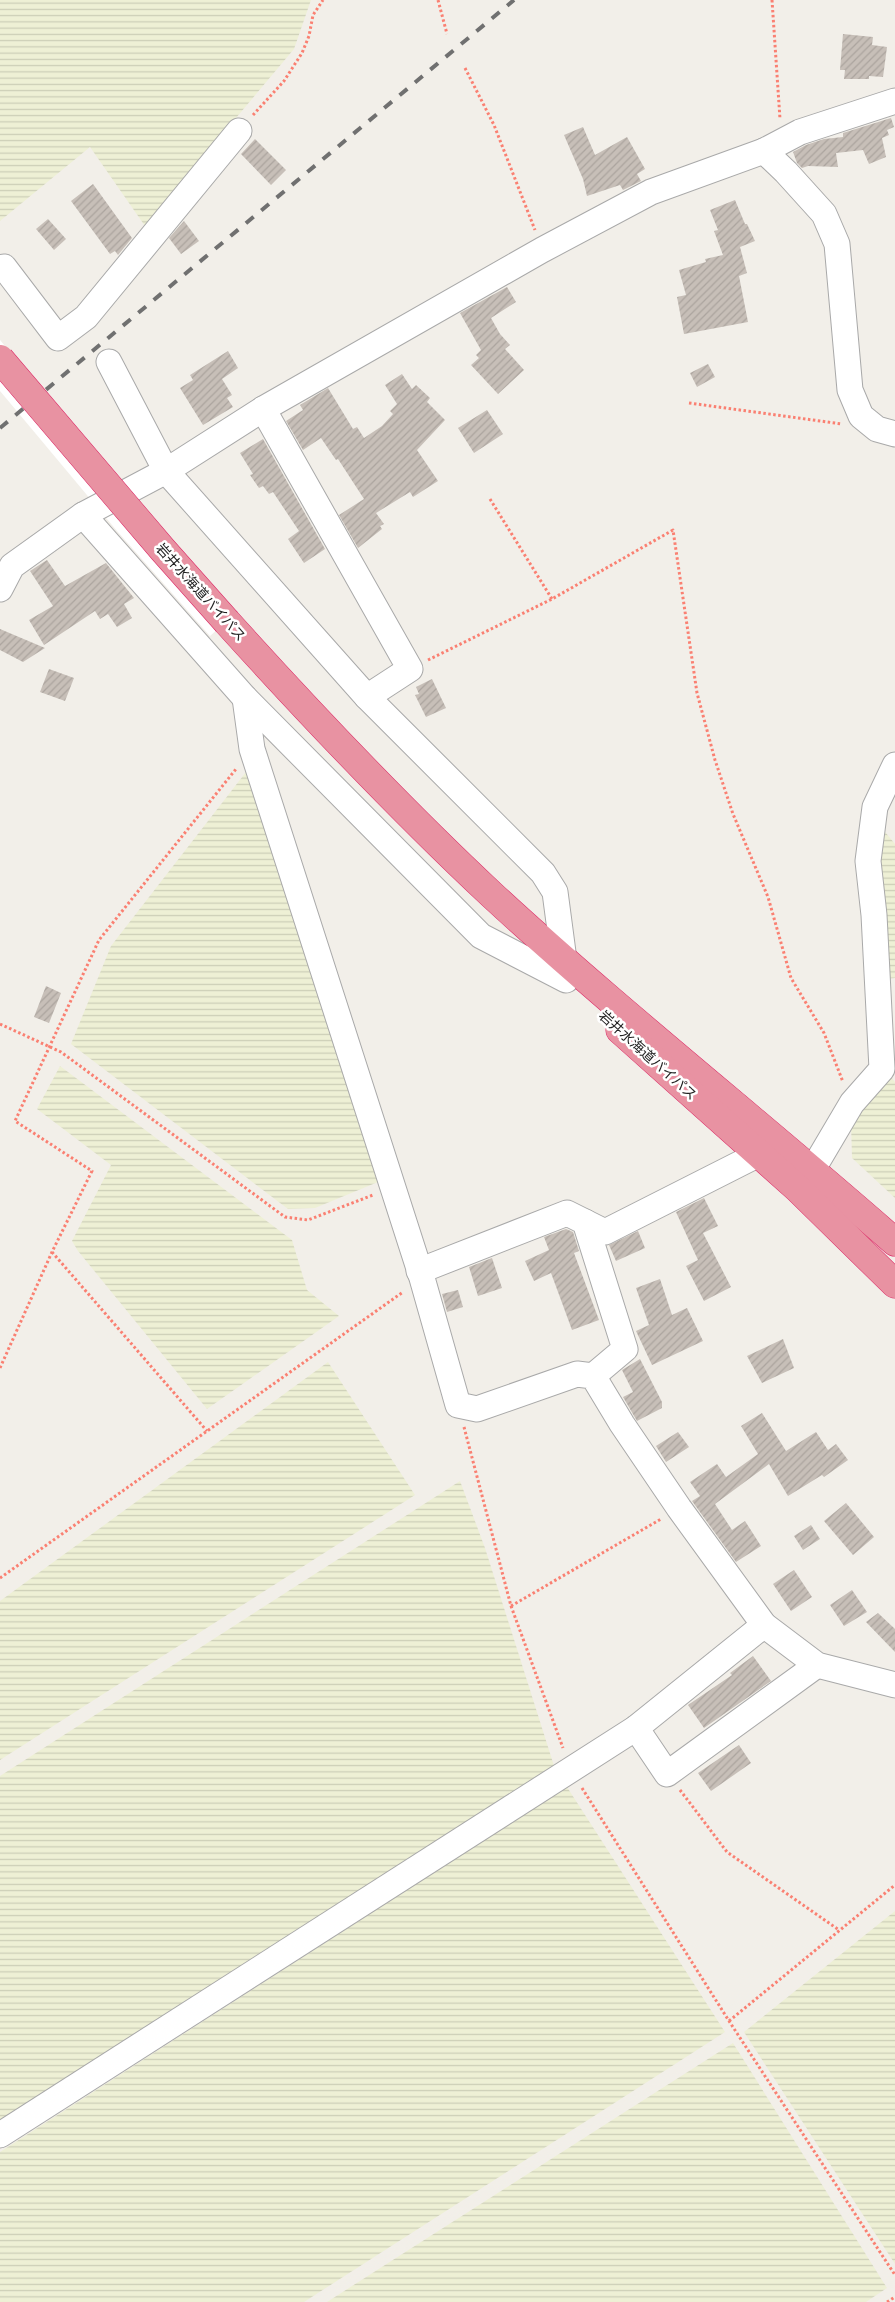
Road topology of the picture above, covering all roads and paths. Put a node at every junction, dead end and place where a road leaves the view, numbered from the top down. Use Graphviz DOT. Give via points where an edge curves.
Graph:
graph roads {
  1 [pos="323,0"];
  2 [pos="438,0"];
  3 [pos="772,0"];
  4 [pos="447,34"];
  5 [pos="465,68"];
  6 [pos="895,101"];
  7 [pos="239,131"];
  8 [pos="772,147"];
  9 [pos="542,250"];
  10 [pos="1,266"];
  11 [pos="0,359"];
  12 [pos="109,362"];
  13 [pos="689,403"];
  14 [pos="263,409"];
  15 [pos="886,431"];
  16 [pos="166,471"];
  17 [pos="490,499"];
  18 [pos="83,516"];
  19 [pos="6,566"];
  20 [pos="0,589"];
  21 [pos="552,599"];
  22 [pos="410,669"];
  23 [pos="367,697"];
  24 [pos="245,698"];
  25 [pos="252,749"];
  26 [pos="895,765"];
  27 [pos="565,970"];
  28 [pos="0,1024"];
  29 [pos="50,1046"];
  30 [pos="852,1103"];
  31 [pos="759,1154"];
  32 [pos="805,1179"];
  33 [pos="393,1187"];
  34 [pos="585,1222"];
  35 [pos="895,1242"];
  36 [pos="52,1252"];
  37 [pos="420,1275"];
  38 [pos="895,1284"];
  39 [pos="0,1368"];
  40 [pos="593,1376"];
  41 [pos="458,1404"];
  42 [pos="207,1431"];
  43 [pos="679,1508"];
  44 [pos="0,1578"];
  45 [pos="511,1606"];
  46 [pos="764,1625"];
  47 [pos="817,1665"];
  48 [pos="895,1685"];
  49 [pos="636,1728"];
  50 [pos="571,1769"];
  51 [pos="667,1774"];
  52 [pos="895,1885"];
  53 [pos="839,1930"];
  54 [pos="728,2021"];
  55 [pos="0,2135"];
  56 [pos="895,2275"];
  57 [pos="895,2297"];
  58 [pos="887,2302"];
  1 -- 7 [label="path" via="314,15 302,53 284,81"];
  2 -- 4 [label="path"];
  3 -- 8 [label="path"];
  5 -- 9 [label="path" via="494,125"];
  6 -- 8 [label="street" via="800,132"];
  7 -- 10 [label="street" via="86,317 58,338"];
  8 -- 9 [label="street" via="651,192"];
  8 -- 15 [label="street" via="786,172 824,214 837,244 850,390 861,416"];
  9 -- 14 [label="street"];
  11 -- 27 [label="highway, 岩井水海道バイパス, bridge" via="226,622 498,914"];
  12 -- 16 [label="street"];
  13 -- 15 [label="path"];
  14 -- 16 [label="street"];
  14 -- 22 [label="street"];
  16 -- 18 [label="street"];
  16 -- 23 [label="street"];
  17 -- 21 [label="path"];
  18 -- 19 [label="street"];
  18 -- 24 [label="street"];
  19 -- 20 [label="street"];
  21 -- 22 [label="path"];
  21 -- 30 [label="path" via="673,530 697,693 715,760 733,814 768,896 792,978 824,1033"];
  22 -- 23 [label="street"];
  23 -- 27 [label="street" via="542,873 555,892"];
  24 -- 25 [label="street"];
  24 -- 27 [label="street" via="481,936"];
  25 -- 29 [label="path" via="99,940"];
  25 -- 33 [label="street"];
  26 -- 30 [label="street" via="874,807 868,861 882,1069"];
  27 -- 31 [label="highway, 岩井水海道バイパス"];
  27 -- 32 [label="highway, 岩井水海道バイパス"];
  28 -- 29 [label="path"];
  29 -- 33 [label="path" via="285,1217 308,1220"];
  29 -- 36 [label="path" via="15,1121 92,1171"];
  30 -- 32 [label="street"];
  31 -- 32 [label="highway, 岩井水海道バイパス"];
  31 -- 34 [label="street" via="605,1232"];
  32 -- 35 [label="highway, 岩井水海道バイパス"];
  32 -- 38 [label="highway, 岩井水海道バイパス"];
  33 -- 37 [label="street"];
  34 -- 37 [label="street" via="566,1213"];
  34 -- 40 [label="street" via="625,1349"];
  36 -- 39 [label="path"];
  36 -- 42 [label="path"];
  37 -- 41 [label="street"];
  37 -- 42 [label="path"];
  40 -- 41 [label="street" via="577,1374 477,1409"];
  40 -- 43 [label="street"];
  41 -- 45 [label="path"];
  42 -- 44 [label="path"];
  43 -- 45 [label="path"];
  43 -- 46 [label="street"];
  45 -- 50 [label="path"];
  46 -- 47 [label="street"];
  46 -- 49 [label="street"];
  47 -- 48 [label="street"];
  47 -- 51 [label="street"];
  49 -- 50 [label="street"];
  49 -- 51 [label="street"];
  50 -- 54 [label="path"];
  50 -- 55 [label="street"];
  51 -- 53 [label="path" via="727,1852"];
  52 -- 53 [label="path"];
  53 -- 54 [label="path"];
  54 -- 56 [label="path"];
  57 -- 58 [label="path"];
}
